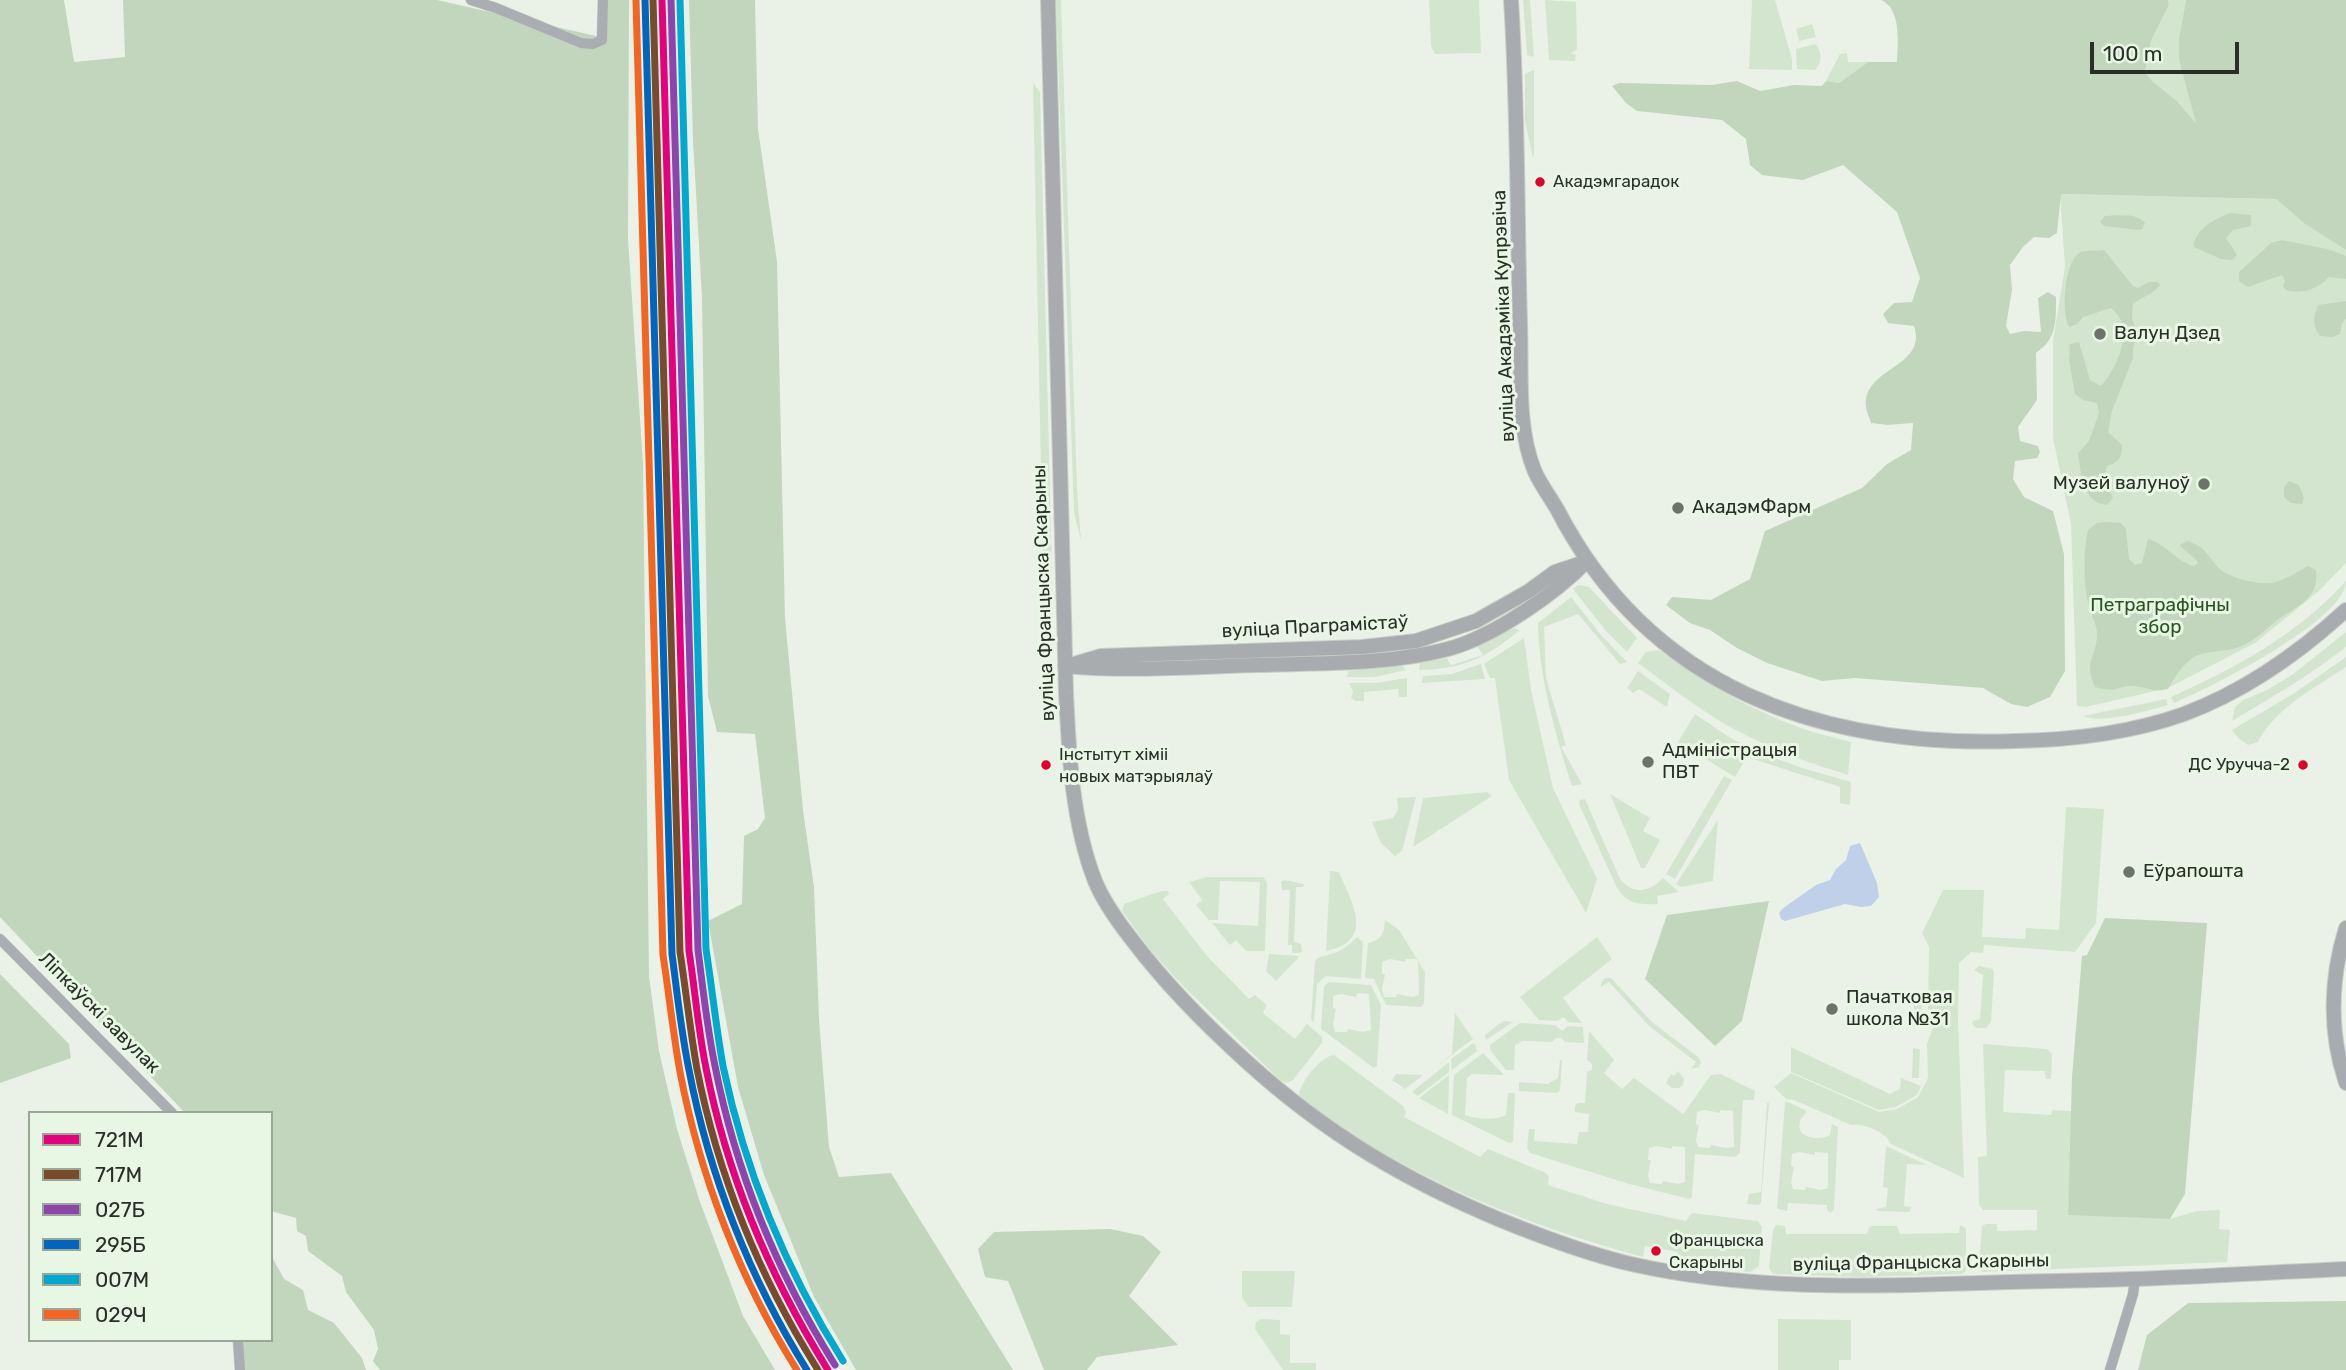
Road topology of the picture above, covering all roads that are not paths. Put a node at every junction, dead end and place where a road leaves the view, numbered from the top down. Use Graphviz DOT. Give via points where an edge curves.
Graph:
graph roads {
  1 [pos="471,0"];
  2 [pos="603,0"];
  3 [pos="1048,0"];
  4 [pos="1511,0"];
  5 [pos="1587,561"];
  6 [pos="2346,610"];
  7 [pos="1065,666"];
  8 [pos="2346,928"];
  9 [pos="0,939"];
  10 [pos="2346,1083"];
  11 [pos="170,1111"];
  12 [pos="2345,1268"];
  13 [pos="2134,1279"];
  14 [pos="238,1342"];
  15 [pos="240,1370"];
  16 [pos="2109,1370"];
  1 -- 2 [label="street" via="593,44 602,40"];
  3 -- 7 [label="main road, вуліца Францыска Скарыны"];
  4 -- 5 [label="main road, вуліца Акадэміка Купрэвіча" via="1526,441 1536,474"];
  5 -- 6 [label="main road, вуліца Акадэміка Купрэвіча" via="1636,620 1692,665 1730,686 1835,726 1954,741 2053,739 2133,728 2188,713 2277,667"];
  5 -- 7 [label="main road, вуліца Праграмістаў" via="1555,572 1476,621 1416,641 1362,648 1101,656"];
  7 -- 13 [label="main road, вуліца Францыска Скарыны" via="1070,763 1082,840 1105,902 1160,977 1200,1018 1286,1098 1366,1154 1457,1202 1546,1238 1629,1264 1677,1272 1763,1283 1832,1285"];
  8 -- 10 [label="main road" via="2333,991 2337,1053"];
  9 -- 11 [label="street, Ліпкаўскі завулак"];
  12 -- 13 [label="main road, вуліца Францыска Скарыны"];
  13 -- 16 [label="street"];
  14 -- 15 [label="street"];
}
